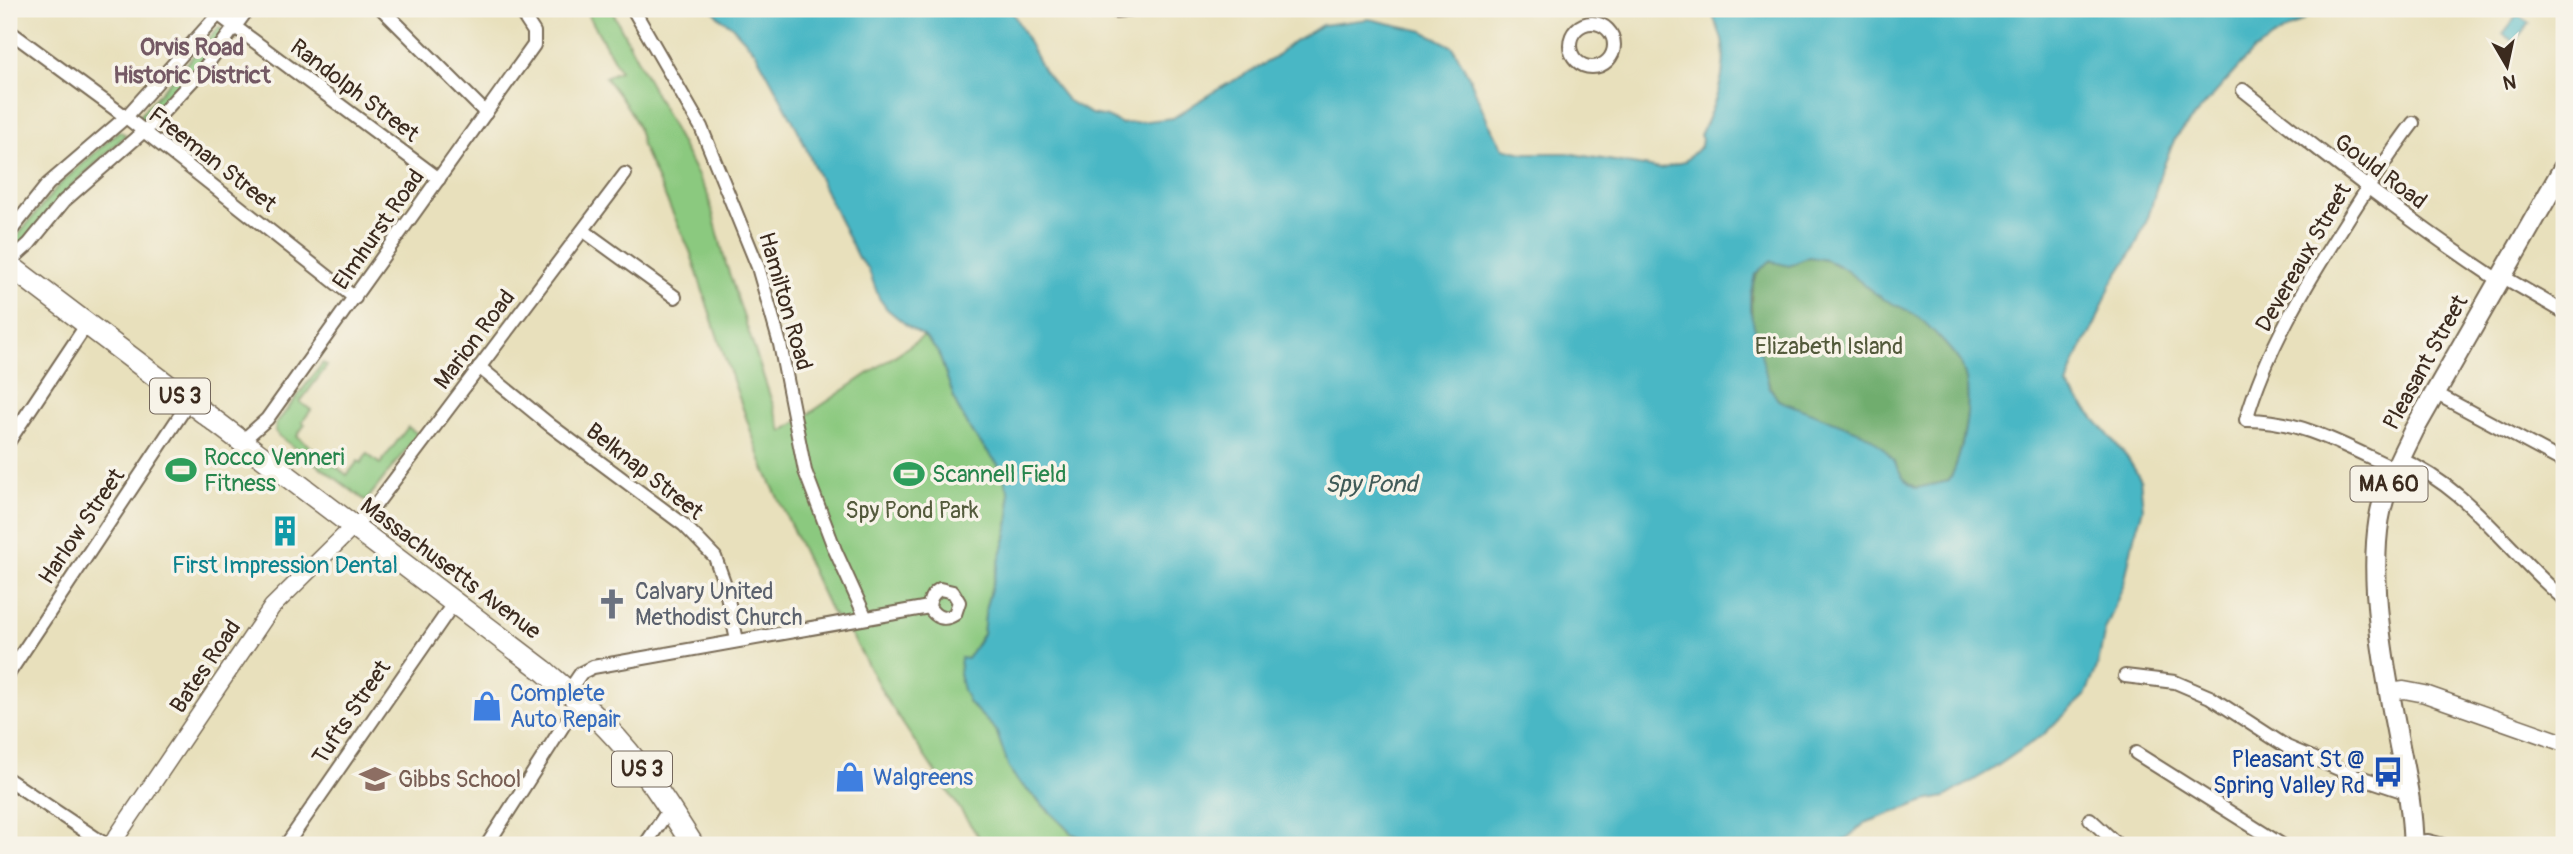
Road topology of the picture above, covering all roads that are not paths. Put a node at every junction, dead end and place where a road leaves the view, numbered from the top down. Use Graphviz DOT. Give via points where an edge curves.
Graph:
graph roads {
  1 [pos="248,9"];
  2 [pos="382,9"];
  3 [pos="519,9"];
  4 [pos="633,9"];
  5 [pos="1133,9"];
  6 [pos="1593,9"];
  7 [pos="1113,10"];
  8 [pos="218,11"];
  9 [pos="1591,23"];
  10 [pos="236,27"];
  11 [pos="9,31"];
  12 [pos="2243,90"];
  13 [pos="486,113"];
  14 [pos="126,117"];
  15 [pos="2413,123"];
  16 [pos="142,131"];
  17 [pos="2564,166"];
  18 [pos="625,174"];
  19 [pos="439,179"];
  20 [pos="2368,188"];
  21 [pos="584,231"];
  22 [pos="9,233"];
  23 [pos="9,263"];
  24 [pos="2499,277"];
  25 [pos="675,297"];
  26 [pos="355,298"];
  27 [pos="2564,312"];
  28 [pos="87,324"];
  29 [pos="480,368"];
  30 [pos="2435,393"];
  31 [pos="189,402"];
  32 [pos="9,441"];
  33 [pos="241,442"];
  34 [pos="2564,462"];
  35 [pos="2397,464"];
  36 [pos="352,527"];
  37 [pos="2564,599"];
  38 [pos="453,604"];
  39 [pos="929,607"];
  40 [pos="866,618"];
  41 [pos="737,640"];
  42 [pos="9,673"];
  43 [pos="2125,676"];
  44 [pos="2390,692"];
  45 [pos="573,696"];
  46 [pos="2564,743"];
  47 [pos="2136,753"];
  48 [pos="9,780"];
  49 [pos="2408,793"];
  50 [pos="670,807"];
  51 [pos="2090,819"];
  52 [pos="2413,844"];
  53 [pos="108,845"];
  54 [pos="286,845"];
  55 [pos="487,845"];
  56 [pos="645,845"];
  57 [pos="693,845"];
  58 [pos="2118,845"];
  59 [pos="2282,845"];
  60 [pos="2443,845"];
  1 -- 10 [label="street"];
  2 -- 13 [label="street"];
  3 -- 13 [label="street, Elmhurst Road" via="534,32 534,45"];
  4 -- 40 [label="street, Hamilton Road" via="701,127 758,267 780,344 805,471"];
  5 -- 7 [label="street"];
  6 -- 9 [label="street"];
  8 -- 10 [label="street, Randolph Street"];
  8 -- 14 [label="street"];
  10 -- 16 [label="street" via="205,67"];
  10 -- 19 [label="street, Randolph Street"];
  11 -- 14 [label="street, Freeman Street"];
  12 -- 20 [label="street, Gould Road"];
  13 -- 19 [label="street, Elmhurst Road"];
  14 -- 16 [label="street, Freeman Street"];
  14 -- 22 [label="street" via="48,184"];
  15 -- 20 [label="street, Devereaux Street"];
  16 -- 23 [label="street" via="64,201"];
  16 -- 26 [label="street, Freeman Street"];
  17 -- 24 [label="main road, Pleasant Street / MA 60"];
  18 -- 21 [label="street, Marion Road"];
  19 -- 26 [label="street, Elmhurst Road"];
  20 -- 24 [label="street, Gould Road" via="2444,244"];
  20 -- 35 [label="street, Devereaux Street" via="2288,320 2262,372 2246,420 2285,422"];
  21 -- 25 [label="street"];
  21 -- 29 [label="street, Marion Road"];
  23 -- 28 [label="highway, Massachusetts Avenue / US 3"];
  24 -- 27 [label="street, Gould Road"];
  24 -- 30 [label="main road, Pleasant Street / MA 60"];
  26 -- 33 [label="street, Elmhurst Road" via="267,419"];
  28 -- 31 [label="highway, Massachusetts Avenue / US 3"];
  28 -- 32 [label="street"];
  29 -- 36 [label="street, Marion Road" via="377,503"];
  29 -- 41 [label="street, Belknap Street" via="684,525 715,557"];
  30 -- 34 [label="street"];
  30 -- 35 [label="main road, Pleasant Street / MA 60"];
  31 -- 33 [label="highway, Massachusetts Avenue / US 3"];
  31 -- 42 [label="street, Harlow Street"];
  33 -- 36 [label="highway, Massachusetts Avenue / US 3"];
  35 -- 37 [label="street" via="2436,479 2480,515"];
  35 -- 44 [label="main road, Pleasant Street / MA 60" via="2379,520 2377,547 2379,618"];
  36 -- 38 [label="highway, Massachusetts Avenue / US 3"];
  36 -- 53 [label="street, Bates Road" via="272,607"];
  38 -- 45 [label="highway, Massachusetts Avenue / US 3"];
  38 -- 54 [label="street, Tufts Street"];
  39 -- 40 [label="street"];
  40 -- 41 [label="street"];
  41 -- 45 [label="street" via="593,667 581,673"];
  43 -- 49 [label="street" via="2175,682 2210,697 2287,747"];
  44 -- 46 [label="street" via="2425,694"];
  44 -- 49 [label="main road, Pleasant Street / MA 60"];
  45 -- 50 [label="highway, Massachusetts Avenue / US 3" via="625,748"];
  45 -- 55 [label="street"];
  47 -- 59 [label="street"];
  48 -- 53 [label="street"];
  49 -- 52 [label="main road, Pleasant Street / MA 60"];
  50 -- 56 [label="street"];
  50 -- 57 [label="highway, Massachusetts Avenue / US 3"];
  51 -- 58 [label="street"];
  52 -- 60 [label="street"];
}
